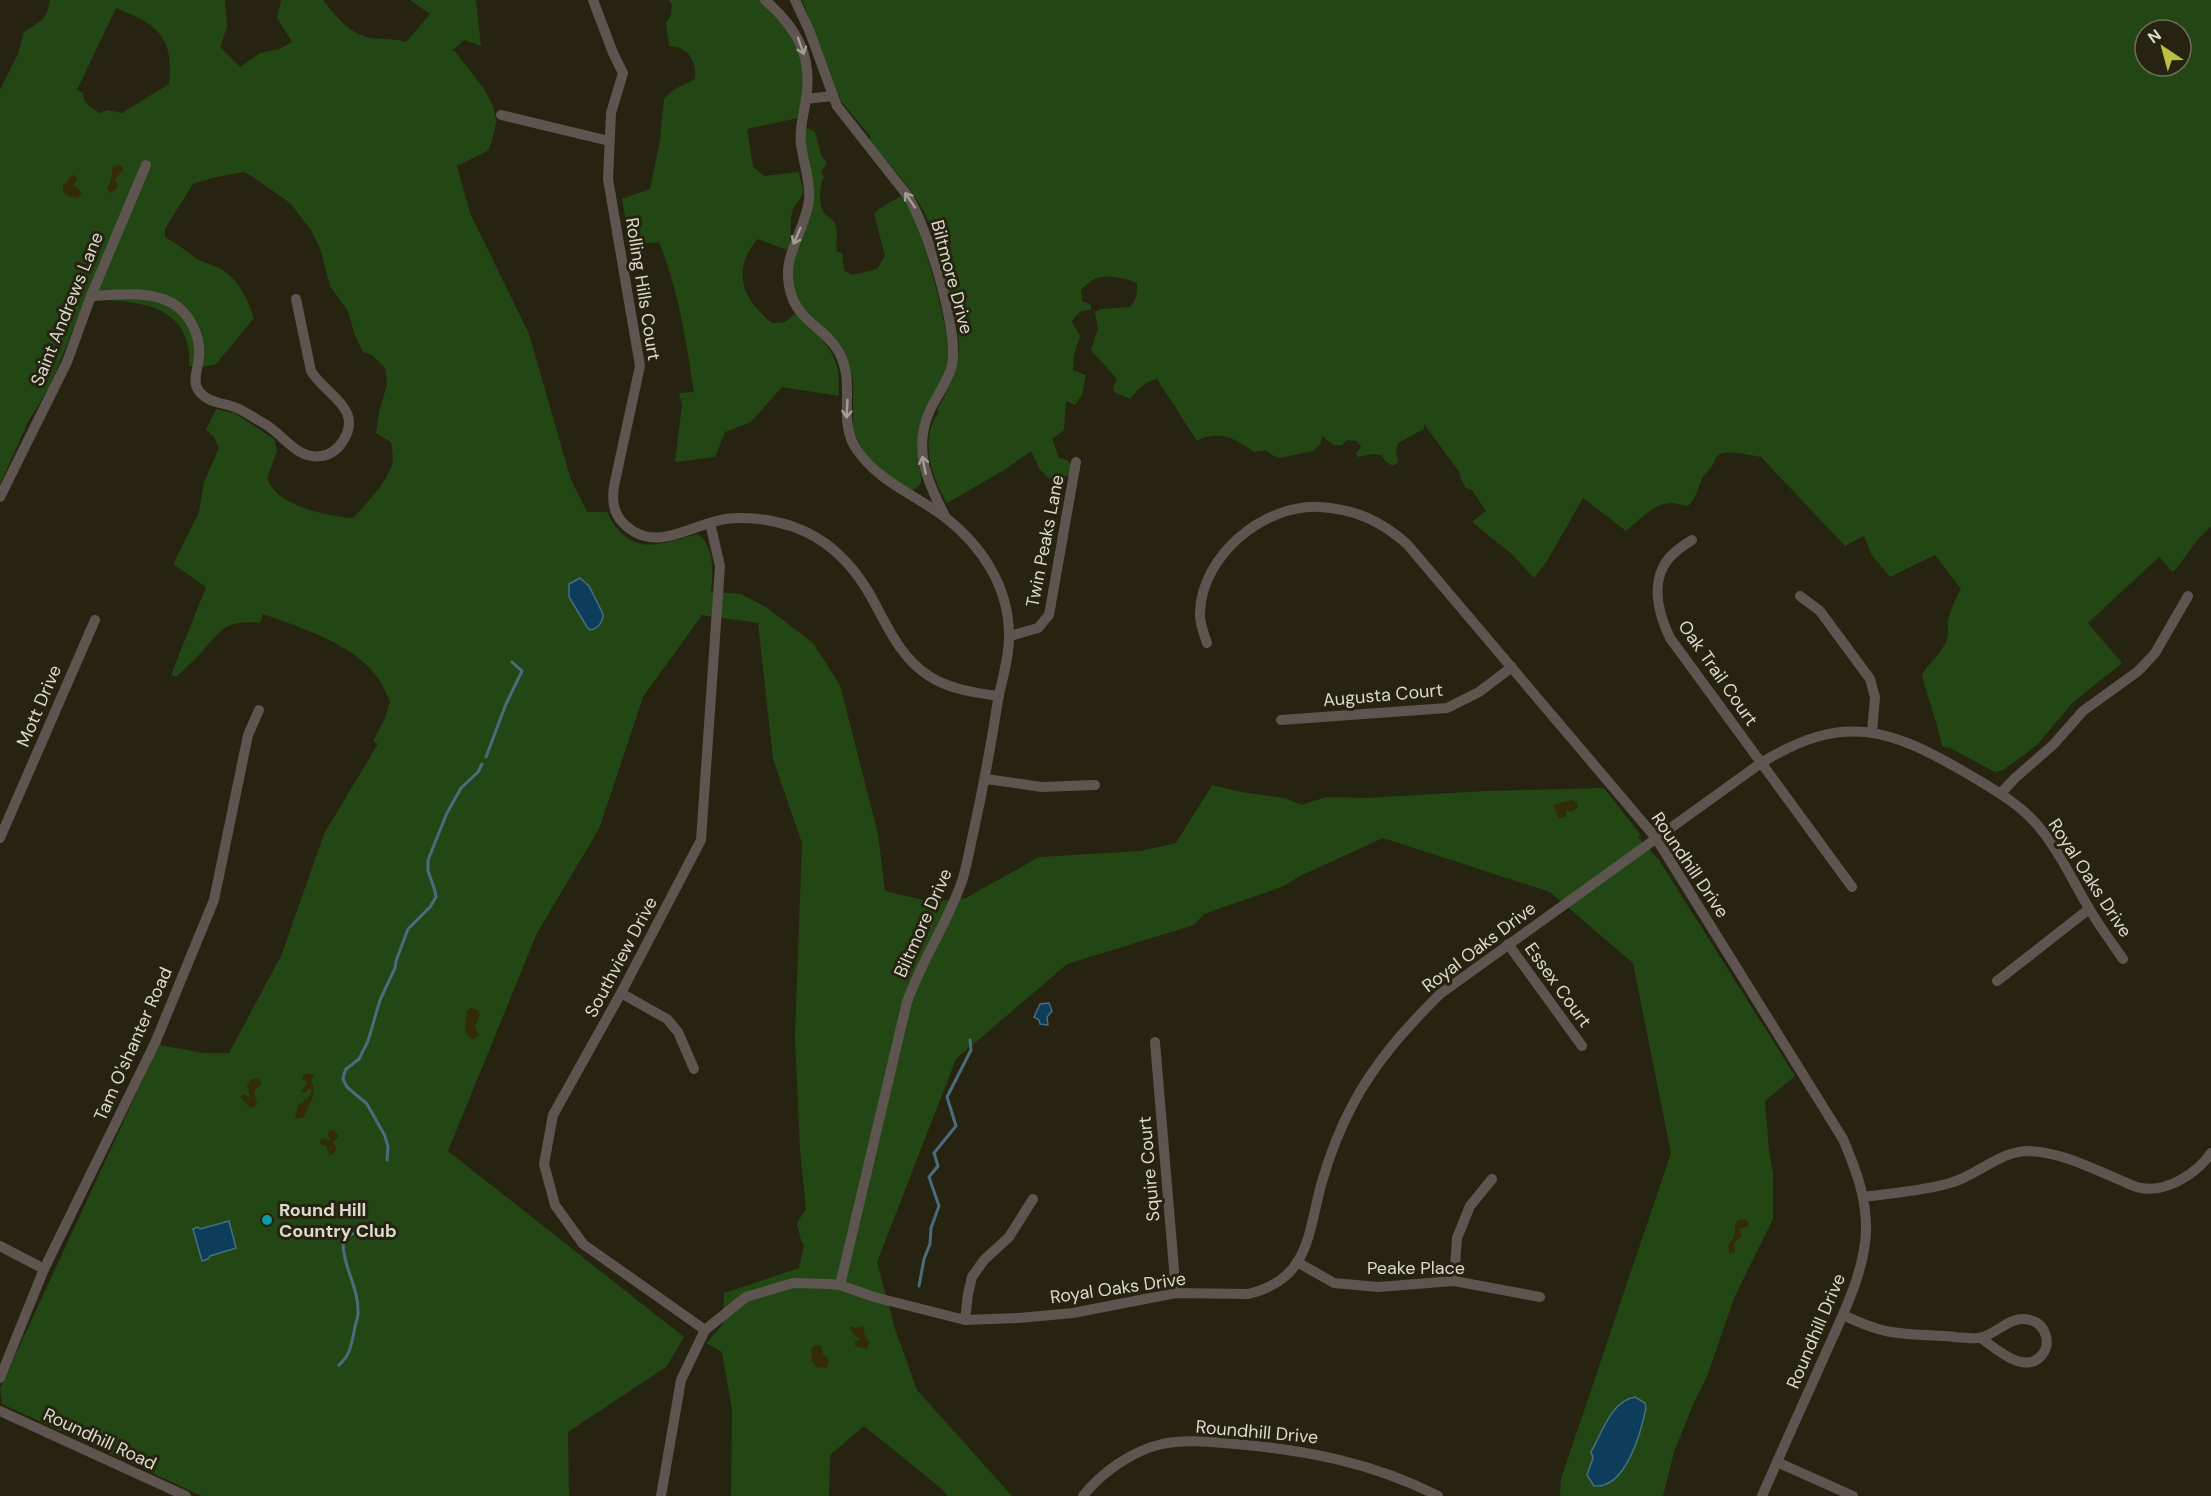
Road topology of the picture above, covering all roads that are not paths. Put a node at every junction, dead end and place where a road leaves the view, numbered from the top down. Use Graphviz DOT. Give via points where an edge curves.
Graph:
graph roads {
  1 [pos="593,0"];
  2 [pos="765,0"];
  3 [pos="795,0"];
  4 [pos="832,96"];
  5 [pos="806,99"];
  6 [pos="501,115"];
  7 [pos="609,141"];
  8 [pos="146,165"];
  9 [pos="91,296"];
  10 [pos="296,299"];
  11 [pos="1077,462"];
  12 [pos="0,497"];
  13 [pos="946,518"];
  14 [pos="710,523"];
  15 [pos="1692,540"];
  16 [pos="1800,596"];
  17 [pos="2188,596"];
  18 [pos="95,620"];
  19 [pos="1010,636"];
  20 [pos="1207,643"];
  21 [pos="1512,667"];
  22 [pos="999,696"];
  23 [pos="259,710"];
  24 [pos="1281,720"];
  25 [pos="1872,732"];
  26 [pos="1761,763"];
  27 [pos="986,779"];
  28 [pos="1095,785"];
  29 [pos="2001,793"];
  30 [pos="0,838"];
  31 [pos="1656,838"];
  32 [pos="1852,887"];
  33 [pos="2089,909"];
  34 [pos="1508,944"];
  35 [pos="2123,959"];
  36 [pos="1997,981"];
  37 [pos="621,993"];
  38 [pos="1155,1042"];
  39 [pos="1582,1046"];
  40 [pos="694,1069"];
  41 [pos="2211,1153"];
  42 [pos="1492,1179"];
  43 [pos="1864,1197"];
  44 [pos="1032,1199"];
  45 [pos="0,1246"];
  46 [pos="1297,1263"];
  47 [pos="44,1269"];
  48 [pos="1454,1281"];
  49 [pos="840,1285"];
  50 [pos="1176,1293"];
  51 [pos="1540,1297"];
  52 [pos="1843,1314"];
  53 [pos="965,1320"];
  54 [pos="705,1330"];
  55 [pos="1981,1338"];
  56 [pos="0,1378"];
  57 [pos="0,1411"];
  58 [pos="1777,1462"];
  59 [pos="186,1496"];
  60 [pos="661,1496"];
  61 [pos="1083,1496"];
  62 [pos="1438,1496"];
  63 [pos="1762,1496"];
  64 [pos="1852,1496"];
  1 -- 7 [label="street, Rolling Hills Court" via="623,73 611,113"];
  2 -- 5 [label="street, Biltmore Drive, one-way" via="798,37 807,72"];
  3 -- 4 [label="street, Biltmore Drive"];
  4 -- 5 [label="street"];
  13 -- 4 [label="street, Biltmore Drive, one-way" via="930,487 922,455 928,416 952,365 951,328 942,291 915,207"];
  5 -- 13 [label="street, Biltmore Drive, one-way" via="801,143 810,196 787,267 792,297 801,314 827,337 846,369 847,424 856,449 899,490"];
  6 -- 7 [label="street"];
  7 -- 14 [label="street, Rolling Hills Court" via="608,179 640,366 612,500 615,512 645,538 668,537"];
  8 -- 9 [label="street, Saint Andrews Lane"];
  9 -- 10 [label="street" via="135,294 172,303 194,328 199,344 195,383 202,394 211,401 239,408 301,453 312,458 326,456 349,433 350,421 346,409 311,371"];
  9 -- 12 [label="street, Saint Andrews Lane" via="67,362"];
  11 -- 19 [label="street, Twin Peaks Lane" via="1049,615 1038,628"];
  13 -- 19 [label="street, Biltmore Drive" via="977,547 1001,587"];
  14 -- 22 [label="street, Rolling Hills Court" via="727,519 772,521 815,536 851,567 914,665 944,685"];
  14 -- 37 [label="street, Southview Drive" via="720,566 701,840"];
  15 -- 26 [label="street, Oak Trail Court" via="1669,558 1662,569 1658,585 1661,621"];
  16 -- 25 [label="street" via="1820,611 1870,679 1875,697"];
  17 -- 29 [label="street" via="2146,663 2083,711 2053,746"];
  18 -- 30 [label="street, Mott Drive"];
  19 -- 22 [label="street, Biltmore Drive"];
  20 -- 21 [label="street, Roundhill Drive" via="1200,620 1201,601 1224,553 1267,519 1287,511 1318,507 1358,513 1392,531"];
  21 -- 24 [label="street, Augusta Court" via="1479,692 1447,708"];
  21 -- 31 [label="street, Roundhill Drive"];
  22 -- 27 [label="street, Biltmore Drive"];
  23 -- 47 [label="street, Tam O'shanter Road" via="248,735 214,900 154,1043"];
  25 -- 26 [label="street, Royal Oaks Drive" via="1820,735 1786,747"];
  25 -- 29 [label="street, Royal Oaks Drive" via="1914,744"];
  26 -- 31 [label="street, Royal Oaks Drive"];
  26 -- 32 [label="street, Oak Trail Court"];
  27 -- 28 [label="street" via="1042,787"];
  27 -- 49 [label="street, Biltmore Drive" via="963,877 907,1002"];
  29 -- 33 [label="street, Royal Oaks Drive" via="2043,831"];
  31 -- 34 [label="street, Royal Oaks Drive"];
  31 -- 43 [label="street, Roundhill Drive" via="1843,1139"];
  33 -- 35 [label="street, Royal Oaks Drive"];
  33 -- 36 [label="street"];
  34 -- 39 [label="street, Essex Court"];
  34 -- 46 [label="street, Royal Oaks Drive" via="1440,994 1370,1073 1334,1145 1305,1252"];
  37 -- 40 [label="street" via="667,1019 678,1032"];
  37 -- 54 [label="street, Southview Drive" via="554,1115 544,1164 555,1204 584,1244"];
  38 -- 50 [label="street, Squire Court"];
  41 -- 43 [label="street" via="2182,1180 2142,1189 2061,1156 2030,1151 1996,1160 1951,1183"];
  42 -- 48 [label="street" via="1470,1206 1458,1238"];
  43 -- 52 [label="street, Roundhill Drive" via="1865,1247"];
  44 -- 53 [label="street" via="1009,1237 972,1277"];
  45 -- 47 [label="street"];
  46 -- 48 [label="street, Peake Place" via="1334,1283 1378,1287"];
  46 -- 50 [label="street, Royal Oaks Drive" via="1279,1281 1248,1294"];
  47 -- 56 [label="street, Tam O'shanter Road"];
  48 -- 51 [label="street, Peake Place"];
  49 -- 53 [label="street, Royal Oaks Drive"];
  49 -- 54 [label="street, Royal Oaks Drive" via="793,1283 746,1297"];
  50 -- 53 [label="street, Royal Oaks Drive" via="1073,1313"];
  52 -- 55 [label="street" via="1885,1331"];
  52 -- 58 [label="street, Roundhill Drive"];
  54 -- 60 [label="street, Royal Oaks Drive" via="681,1380"];
  55 -- 55 [label="street" via="2024,1319 2041,1327 2047,1344 2038,1359 2022,1363"];
  57 -- 59 [label="street, Roundhill Road"];
  58 -- 63 [label="street, Roundhill Drive"];
  58 -- 64 [label="street"];
  61 -- 62 [label="street, Roundhill Drive" via="1102,1476 1132,1455 1162,1444 1192,1441 1322,1454 1364,1465"];
}
